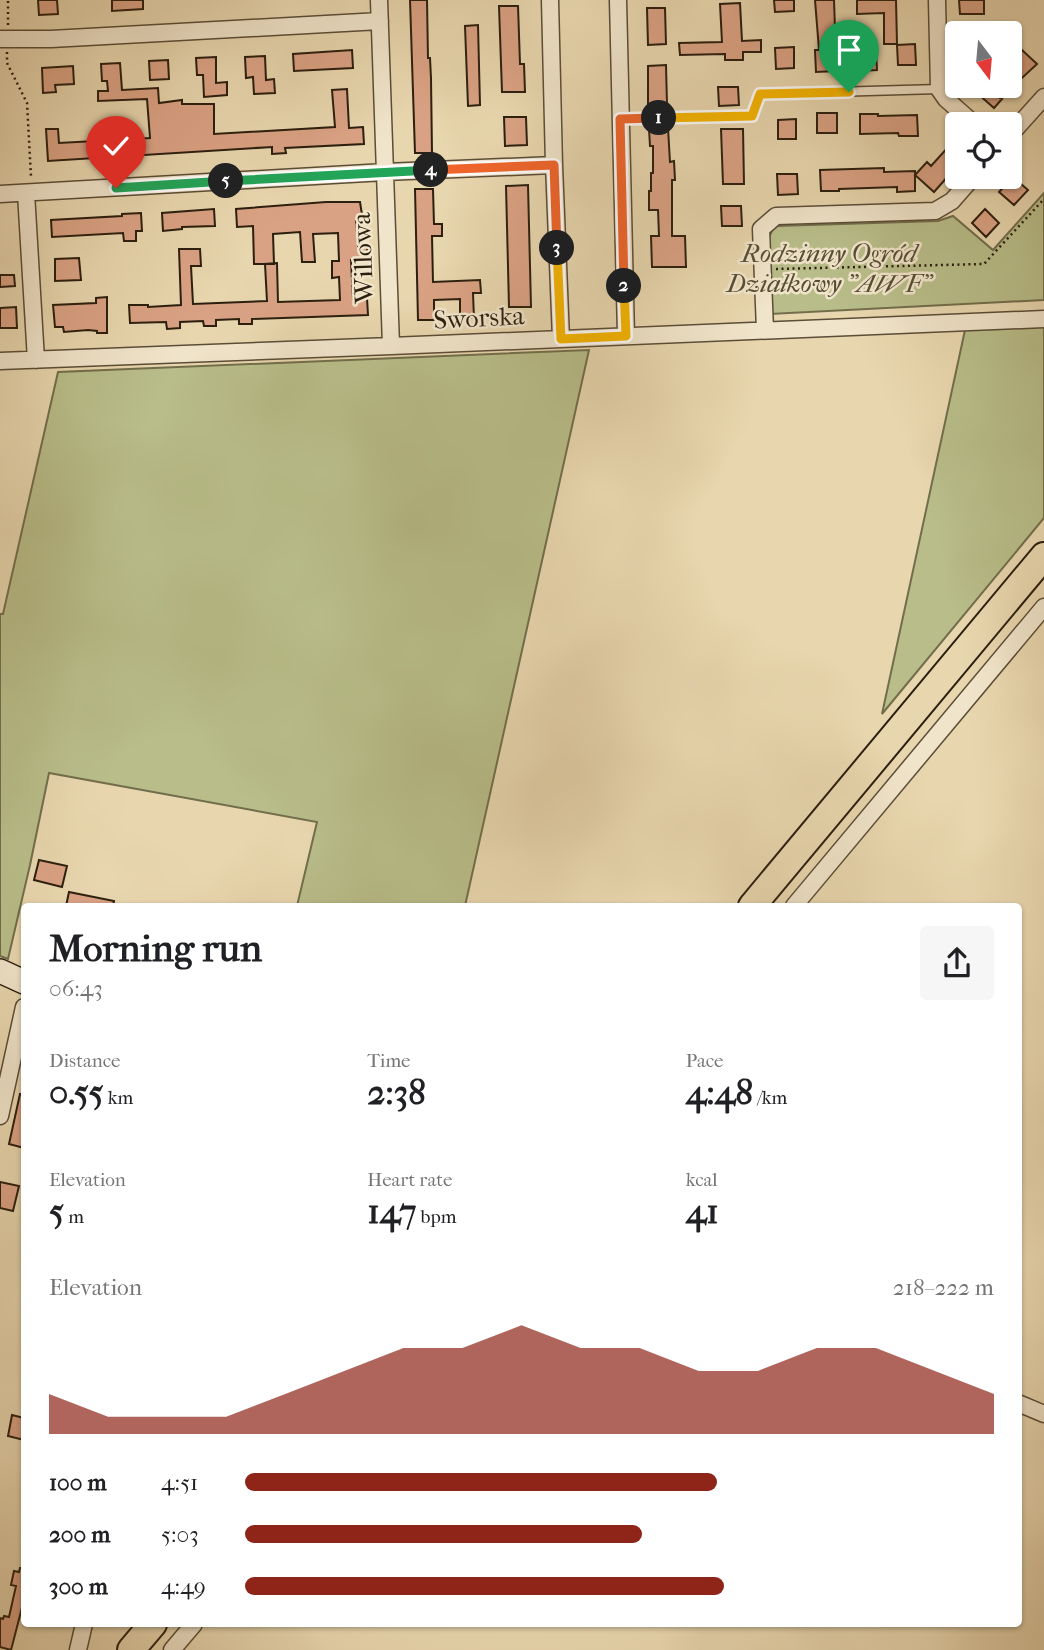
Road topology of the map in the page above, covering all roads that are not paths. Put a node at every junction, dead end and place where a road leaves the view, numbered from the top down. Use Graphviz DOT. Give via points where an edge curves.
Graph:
graph roads {
  1 [pos="379,0"];
  2 [pos="550,0"];
  3 [pos="618,0"];
  4 [pos="937,0"];
  5 [pos="380,21"];
  6 [pos="4,39"];
  7 [pos="939,89"];
  8 [pos="760,94"];
  9 [pos="1044,97"];
  10 [pos="961,112"];
  11 [pos="1022,122"];
  12 [pos="554,165"];
  13 [pos="385,172"];
  14 [pos="962,189"];
  15 [pos="26,193"];
  16 [pos="0,194"];
  17 [pos="1044,319"];
  18 [pos="765,331"];
  19 [pos="626,336"];
  20 [pos="561,339"];
  21 [pos="391,346"];
  22 [pos="36,360"];
  23 [pos="0,361"];
  24 [pos="1044,556"];
  25 [pos="1044,607"];
  26 [pos="755,903"];
  27 [pos="797,903"];
  28 [pos="0,971"];
  29 [pos="21,981"];
  30 [pos="21,1021"];
  31 [pos="0,1116"];
  32 [pos="1022,1405"];
  33 [pos="1044,1414"];
  34 [pos="83,1627"];
  35 [pos="150,1627"];
  36 [pos="191,1627"];
  37 [pos="78,1650"];
  38 [pos="131,1650"];
  39 [pos="172,1650"];
  1 -- 5 [label="street, Willowa"];
  2 -- 12 [label="street"];
  3 -- 19 [label="street"];
  4 -- 7 [label="street"];
  5 -- 6 [label="street"];
  5 -- 13 [label="street, Willowa"];
  7 -- 8 [label="lane"];
  7 -- 10 [label="street"];
  9 -- 11 [label="street"];
  12 -- 13 [label="street"];
  12 -- 20 [label="street"];
  13 -- 15 [label="street"];
  13 -- 21 [label="street, Willowa"];
  14 -- 18 [label="street" via="935,211 776,216 761,229"];
  15 -- 16 [label="street"];
  15 -- 22 [label="street"];
  17 -- 18 [label="street, Sworska"];
  18 -- 19 [label="street, Sworska"];
  19 -- 20 [label="street, Sworska"];
  20 -- 21 [label="street, Sworska"];
  21 -- 22 [label="street, Sworska"];
  22 -- 23 [label="street, Sworska"];
  24 -- 26 [label="main road"];
  25 -- 27 [label="street"];
  28 -- 29 [label="street"];
  30 -- 31 [label="street"];
  32 -- 33 [label="street"];
  34 -- 37 [label="street"];
  35 -- 38 [label="main road"];
  36 -- 39 [label="street"];
}
